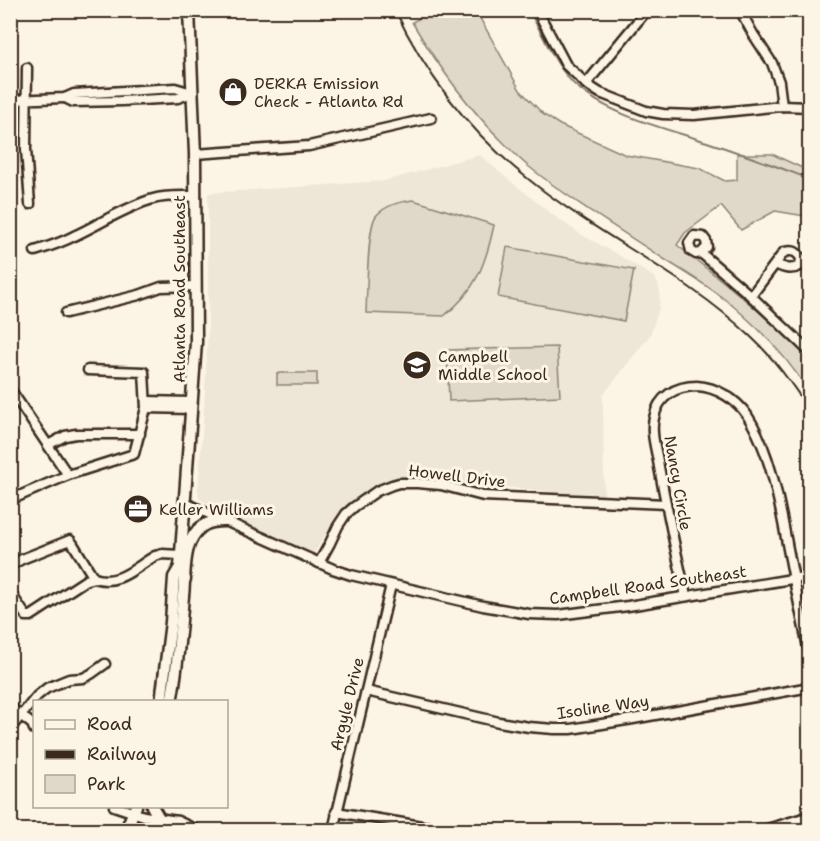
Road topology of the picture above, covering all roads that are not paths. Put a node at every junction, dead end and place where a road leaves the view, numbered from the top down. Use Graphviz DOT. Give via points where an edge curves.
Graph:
graph roads {
  1 [pos="189,10"];
  2 [pos="537,10"];
  3 [pos="647,10"];
  4 [pos="740,10"];
  5 [pos="27,68"];
  6 [pos="586,84"];
  7 [pos="192,93"];
  8 [pos="10,100"];
  9 [pos="26,100"];
  10 [pos="782,106"];
  11 [pos="810,107"];
  12 [pos="431,118"];
  13 [pos="195,154"];
  14 [pos="194,196"];
  15 [pos="30,204"];
  16 [pos="35,251"];
  17 [pos="701,253"];
  18 [pos="775,264"];
  19 [pos="196,286"];
  20 [pos="751,296"];
  21 [pos="66,313"];
  22 [pos="810,352"];
  23 [pos="88,370"];
  24 [pos="10,389"];
  25 [pos="146,404"];
  26 [pos="191,406"];
  27 [pos="140,434"];
  28 [pos="48,445"];
  29 [pos="68,475"];
  30 [pos="10,500"];
  31 [pos="185,503"];
  32 [pos="666,504"];
  33 [pos="227,522"];
  34 [pos="180,555"];
  35 [pos="319,563"];
  36 [pos="10,566"];
  37 [pos="180,567"];
  38 [pos="810,576"];
  39 [pos="94,578"];
  40 [pos="185,579"];
  41 [pos="794,579"];
  42 [pos="391,585"];
  43 [pos="10,592"];
  44 [pos="686,596"];
  45 [pos="810,656"];
  46 [pos="105,664"];
  47 [pos="810,687"];
  48 [pos="366,691"];
  49 [pos="34,700"];
  50 [pos="161,700"];
  51 [pos="171,700"];
  52 [pos="33,701"];
  53 [pos="10,707"];
  54 [pos="21,716"];
  55 [pos="33,728"];
  56 [pos="10,729"];
  57 [pos="153,808"];
  58 [pos="135,810"];
  59 [pos="336,812"];
  60 [pos="810,816"];
  61 [pos="159,818"];
  62 [pos="768,830"];
  63 [pos="126,831"];
  64 [pos="168,831"];
  65 [pos="197,831"];
  66 [pos="333,831"];
  67 [pos="446,831"];
  1 -- 7 [label="main road, Atlanta Road Southeast"];
  2 -- 6 [label="street" via="566,65"];
  3 -- 6 [label="street"];
  4 -- 10 [label="street" via="772,63"];
  5 -- 9 [label="street"];
  6 -- 10 [label="street" via="646,111 663,114 694,115"];
  7 -- 9 [label="street" via="175,88"];
  7 -- 13 [label="main road, Atlanta Road Southeast"];
  8 -- 9 [label="street"];
  9 -- 15 [label="street"];
  10 -- 11 [label="street"];
  12 -- 13 [label="street" via="309,146"];
  13 -- 14 [label="main road, Atlanta Road Southeast"];
  14 -- 16 [label="street" via="154,198"];
  14 -- 19 [label="main road, Atlanta Road Southeast"];
  17 -- 20 [label="street"];
  18 -- 20 [label="street"];
  19 -- 21 [label="street" via="161,288"];
  19 -- 26 [label="main road, Atlanta Road Southeast"];
  20 -- 22 [label="street"];
  23 -- 25 [label="street" via="144,372"];
  24 -- 28 [label="street"];
  25 -- 26 [label="street"];
  25 -- 27 [label="street"];
  26 -- 31 [label="main road, Atlanta Road Southeast"];
  27 -- 28 [label="street" via="76,434"];
  27 -- 29 [label="street" via="134,454"];
  28 -- 29 [label="street"];
  29 -- 30 [label="street"];
  31 -- 33 [label="street, Campbell Road Southeast"];
  31 -- 34 [label="main road, Atlanta Road Southeast"];
  32 -- 35 [label="street, Howell Drive" via="483,496 441,485 399,483 376,491 346,514"];
  32 -- 41 [label="street, Nancy Circle" via="653,426 658,404 680,388 716,390 745,412 758,434 775,483"];
  32 -- 44 [label="street, Nancy Circle"];
  33 -- 35 [label="street, Campbell Road Southeast"];
  33 -- 40 [label="main road" via="214,520 197,530 186,555"];
  34 -- 37 [label="main road, Atlanta Road Southeast"];
  34 -- 39 [label="street" via="155,556 115,580"];
  35 -- 42 [label="street, Campbell Road Southeast"];
  36 -- 39 [label="street" via="70,540"];
  37 -- 40 [label="main road, Atlanta Road Southeast"];
  37 -- 50 [label="main road, Atlanta Road Southeast" via="174,577"];
  38 -- 41 [label="street, Campbell Road Southeast"];
  39 -- 43 [label="street" via="31,616 26,616"];
  40 -- 51 [label="main road, Atlanta Road Southeast"];
  41 -- 44 [label="street, Campbell Road Southeast"];
  41 -- 45 [label="street, Nancy Circle"];
  42 -- 44 [label="street, Campbell Road Southeast" via="543,615"];
  42 -- 48 [label="street, Argyle Drive"];
  46 -- 49 [label="street" via="83,678 47,688"];
  47 -- 48 [label="street, Isoline Way" via="592,726 554,729 499,722"];
  48 -- 59 [label="street, Argyle Drive"];
  52 -- 54 [label="street"];
  53 -- 54 [label="street"];
  54 -- 55 [label="street"];
  54 -- 56 [label="street"];
  57 -- 61 [label="main road"];
  58 -- 61 [label="street"];
  58 -- 63 [label="main road"];
  59 -- 66 [label="street, Argyle Drive"];
  59 -- 67 [label="street"];
  60 -- 62 [label="street"];
  61 -- 64 [label="street"];
  61 -- 65 [label="street" via="178,821"];
}
